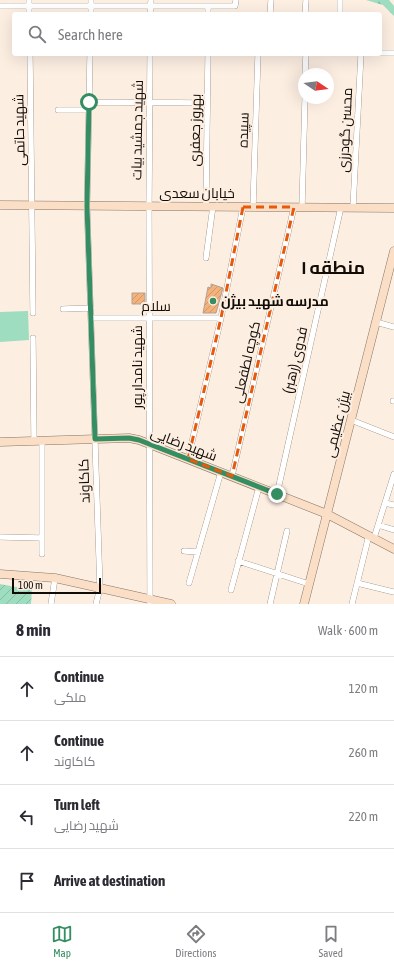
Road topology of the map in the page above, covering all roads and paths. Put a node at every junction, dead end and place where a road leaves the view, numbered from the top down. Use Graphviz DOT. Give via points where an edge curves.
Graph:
graph roads {
  1 [pos="236,0"];
  2 [pos="271,0"];
  3 [pos="306,0"];
  4 [pos="340,0"];
  5 [pos="29,3"];
  6 [pos="91,3"];
  7 [pos="151,3"];
  8 [pos="0,6"];
  9 [pos="208,6"];
  10 [pos="208,12"];
  11 [pos="270,12"];
  12 [pos="306,12"];
  13 [pos="340,12"];
  14 [pos="382,53"];
  15 [pos="394,53"];
  16 [pos="30,56"];
  17 [pos="90,56"];
  18 [pos="150,56"];
  19 [pos="208,56"];
  20 [pos="258,56"];
  21 [pos="306,56"];
  22 [pos="361,56"];
  23 [pos="305,68"];
  24 [pos="89,102"];
  25 [pos="150,103"];
  26 [pos="207,103"];
  27 [pos="305,104"];
  28 [pos="58,110"];
  29 [pos="89,110"];
  30 [pos="0,205"];
  31 [pos="32,205"];
  32 [pos="87,206"];
  33 [pos="148,206"];
  34 [pos="209,206"];
  35 [pos="243,207"];
  36 [pos="253,207"];
  37 [pos="298,207"];
  38 [pos="342,207"];
  39 [pos="353,207"];
  40 [pos="394,208"];
  41 [pos="394,251"];
  42 [pos="206,258"];
  43 [pos="91,308"];
  44 [pos="63,309"];
  45 [pos="33,313"];
  46 [pos="91,318"];
  47 [pos="149,318"];
  48 [pos="222,318"];
  49 [pos="376,322"];
  50 [pos="394,326"];
  51 [pos="33,338"];
  52 [pos="351,420"];
  53 [pos="394,437"];
  54 [pos="95,439"];
  55 [pos="38,441"];
  56 [pos="0,442"];
  57 [pos="150,445"];
  58 [pos="188,459"];
  59 [pos="221,472"];
  60 [pos="394,474"];
  61 [pos="232,476"];
  62 [pos="259,487"];
  63 [pos="277,494"];
  64 [pos="385,502"];
  65 [pos="394,505"];
  66 [pos="327,514"];
  67 [pos="378,524"];
  68 [pos="394,530"];
  69 [pos="287,531"];
  70 [pos="0,537"];
  71 [pos="371,537"];
  72 [pos="42,538"];
  73 [pos="394,549"];
  74 [pos="184,551"];
  75 [pos="198,552"];
  76 [pos="42,554"];
  77 [pos="238,561"];
  78 [pos="0,574"];
  79 [pos="277,574"];
  80 [pos="54,578"];
  81 [pos="189,583"];
  82 [pos="357,583"];
  83 [pos="309,584"];
  84 [pos="100,588"];
  85 [pos="231,590"];
  86 [pos="394,592"];
  87 [pos="150,602"];
  88 [pos="51,604"];
  89 [pos="96,604"];
  90 [pos="171,604"];
  91 [pos="270,604"];
  92 [pos="304,604"];
  93 [pos="352,604"];
  1 -- 9 [label="street" via="235,6"];
  2 -- 11 [label="street"];
  3 -- 12 [label="street"];
  4 -- 13 [label="street"];
  5 -- 6 [label="street"];
  5 -- 8 [label="street"];
  6 -- 7 [label="street"];
  7 -- 9 [label="street"];
  9 -- 10 [label="street"];
  14 -- 15 [label="street"];
  16 -- 31 [label="street, شهید حاتمی"];
  17 -- 24 [label="street, کاکاوند"];
  18 -- 25 [label="street, شهید جمشید بیات"];
  19 -- 26 [label="street, بهروز جعفری"];
  20 -- 36 [label="street, سپیده"];
  21 -- 23 [label="street"];
  22 -- 39 [label="street, محسن گودرزی"];
  24 -- 25 [label="street"];
  24 -- 29 [label="street, کاکاوند"];
  25 -- 26 [label="street"];
  25 -- 33 [label="street, شهید جمشید بیات"];
  26 -- 34 [label="street, بهروز جعفری"];
  27 -- 37 [label="street, کوچه لطفعلی"];
  28 -- 29 [label="street"];
  29 -- 32 [label="street, کاکاوند"];
  30 -- 31 [label="main road, خیابان سعدی"];
  31 -- 32 [label="main road, خیابان سعدی"];
  31 -- 45 [label="street, شهید حاتمی"];
  32 -- 33 [label="main road, خیابان سعدی"];
  32 -- 43 [label="street, کاکاوند"];
  33 -- 34 [label="main road, خیابان سعدی"];
  33 -- 47 [label="street, شهید نامدار پور"];
  34 -- 35 [label="main road, خیابان سعدی"];
  34 -- 42 [label="street, بهروز جعفری"];
  35 -- 36 [label="main road, خیابان سعدی"];
  35 -- 48 [label="street"];
  36 -- 37 [label="main road, خیابان سعدی"];
  37 -- 38 [label="main road, خیابان سعدی"];
  37 -- 61 [label="street, کوچه لطفعلی"];
  38 -- 39 [label="main road, خیابان سعدی"];
  38 -- 63 [label="street, فدوی (رهبر)"];
  39 -- 40 [label="main road, خیابان سعدی"];
  41 -- 49 [label="main road, بیژن عظیمی"];
  43 -- 44 [label="street"];
  43 -- 46 [label="street, کاکاوند"];
  46 -- 47 [label="street, سلام"];
  46 -- 54 [label="street, کاکاوند"];
  47 -- 48 [label="street, سلام"];
  47 -- 57 [label="street, شهید نامدار پور"];
  48 -- 58 [label="street"];
  49 -- 50 [label="street"];
  49 -- 52 [label="main road, بیژن عظیمی"];
  51 -- 55 [label="street"];
  52 -- 53 [label="street"];
  52 -- 66 [label="main road, بیژن عظیمی"];
  54 -- 55 [label="main road, شهید رضایی"];
  54 -- 57 [label="main road, شهید رضایی" via="129,438"];
  54 -- 84 [label="street, کاکاوند"];
  55 -- 56 [label="main road, شهید رضایی"];
  55 -- 72 [label="street"];
  57 -- 58 [label="main road, شهید رضایی"];
  57 -- 87 [label="street, شهید نامدار پور"];
  58 -- 59 [label="main road, شهید رضایی"];
  59 -- 61 [label="main road, شهید رضایی"];
  59 -- 75 [label="street"];
  60 -- 64 [label="street"];
  61 -- 62 [label="main road, شهید رضایی"];
  62 -- 63 [label="main road, شهید رضایی"];
  62 -- 77 [label="street"];
  63 -- 66 [label="main road, شهید رضایی"];
  64 -- 65 [label="street"];
  64 -- 67 [label="street"];
  66 -- 71 [label="main road, شهید رضایی"];
  66 -- 83 [label="main road, بیژن عظیمی"];
  67 -- 68 [label="street"];
  67 -- 71 [label="street"];
  69 -- 79 [label="street"];
  70 -- 72 [label="street"];
  71 -- 73 [label="main road, شهید رضایی"];
  71 -- 82 [label="street"];
  72 -- 76 [label="street"];
  74 -- 75 [label="street"];
  75 -- 81 [label="street"];
  77 -- 79 [label="street"];
  77 -- 85 [label="street"];
  78 -- 80 [label="main road"];
  79 -- 83 [label="street"];
  79 -- 91 [label="street"];
  80 -- 84 [label="main road"];
  80 -- 88 [label="street"];
  82 -- 86 [label="street"];
  82 -- 93 [label="street"];
  83 -- 92 [label="main road, بیژن عظیمی"];
  84 -- 87 [label="main road"];
  84 -- 89 [label="street, کاکاوند"];
  87 -- 90 [label="main road"];
}
